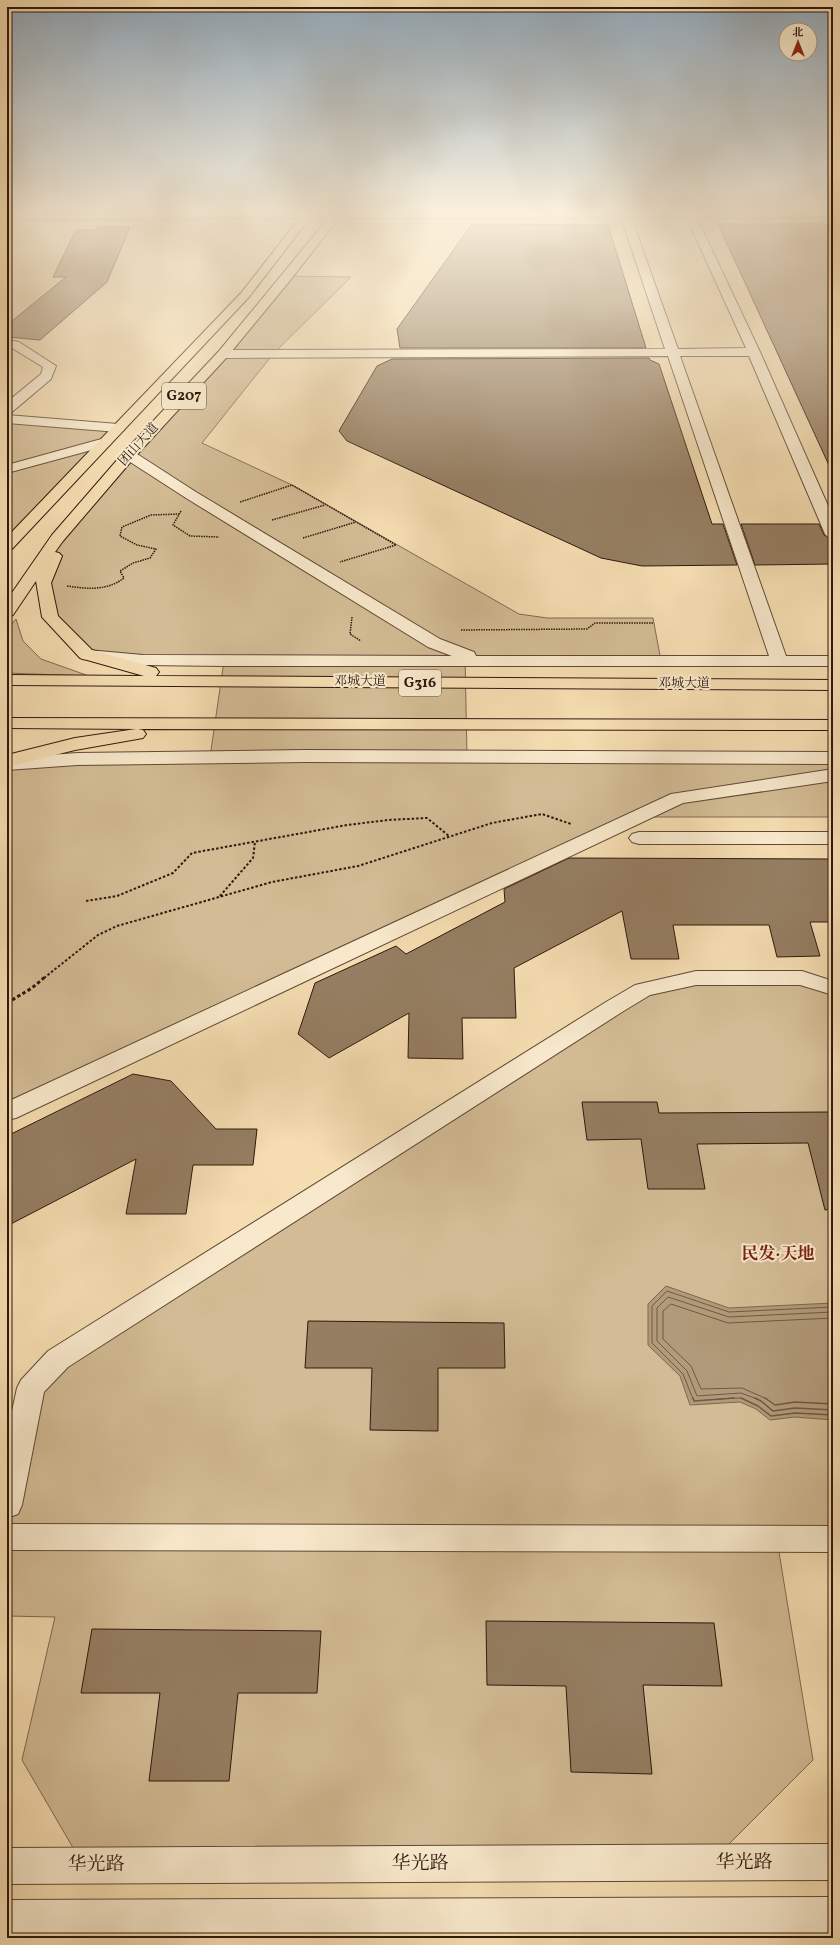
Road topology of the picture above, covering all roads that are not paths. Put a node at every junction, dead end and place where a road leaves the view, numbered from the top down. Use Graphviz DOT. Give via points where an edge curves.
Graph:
graph roads {
  1 [pos="239,301"];
  2 [pos="267,301"];
  3 [pos="655,301"];
  4 [pos="730,301"];
  5 [pos="7,344"];
  6 [pos="672,352"];
  7 [pos="754,352"];
  8 [pos="223,354"];
  9 [pos="7,409"];
  10 [pos="7,419"];
  11 [pos="118,428"];
  12 [pos="105,442"];
  13 [pos="129,455"];
  14 [pos="7,469"];
  15 [pos="63,532"];
  16 [pos="833,534"];
  17 [pos="12,537"];
  18 [pos="7,546"];
  19 [pos="7,612"];
  20 [pos="86,654"];
  21 [pos="539,661"];
  22 [pos="779,661"];
  23 [pos="833,662"];
  24 [pos="7,680"];
  25 [pos="210,681"];
  26 [pos="833,685"];
  27 [pos="7,723"];
  28 [pos="197,724"];
  29 [pos="833,726"];
  30 [pos="833,758"];
  31 [pos="7,762"];
  32 [pos="833,775"];
  33 [pos="639,838"];
  34 [pos="833,838"];
  35 [pos="833,988"];
  36 [pos="7,1112"];
  37 [pos="7,1505"];
  38 [pos="7,1537"];
  39 [pos="833,1540"];
  40 [pos="833,1862"];
  41 [pos="7,1866"];
  42 [pos="833,1916"];
  43 [pos="7,1918"];
  1 -- 11 [label="main road, 团山大道 / G207"];
  2 -- 8 [label="main road, 团山大道 / G207"];
  3 -- 6 [label="street"];
  4 -- 7 [label="street"];
  5 -- 9 [label="street" via="15,345 50,366 47,376"];
  6 -- 7 [label="street"];
  6 -- 8 [label="street"];
  6 -- 22 [label="street"];
  7 -- 16 [label="street"];
  8 -- 13 [label="main road, 团山大道 / G207"];
  10 -- 11 [label="street"];
  11 -- 12 [label="main road, 团山大道 / G207"];
  12 -- 14 [label="street"];
  12 -- 17 [label="main road, 团山大道 / G207"];
  13 -- 15 [label="main road, 团山大道 / G207"];
  13 -- 21 [label="street" via="434,643 465,656"];
  15 -- 19 [label="main road, 团山大道 / G207"];
  15 -- 20 [label="main road" via="43,583 50,617"];
  17 -- 18 [label="main road, 团山大道 / G207"];
  20 -- 21 [label="street" via="143,660"];
  20 -- 25 [label="main road" via="141,671"];
  21 -- 22 [label="street"];
  22 -- 23 [label="street"];
  24 -- 25 [label="main road, 邓城大道 / G316"];
  25 -- 26 [label="main road, 邓城大道 / G316"];
  27 -- 28 [label="main road"];
  28 -- 29 [label="main road"];
  28 -- 31 [label="main road" via="75,744"];
  30 -- 31 [label="street" via="304,756"];
  32 -- 36 [label="street" via="678,798"];
  33 -- 34 [label="street"];
  35 -- 37 [label="street" via="802,978 696,978 643,990 614,1007 58,1359 31,1388"];
  38 -- 39 [label="street"];
  40 -- 41 [label="street, 华光路"];
  42 -- 43 [label="street"];
}
